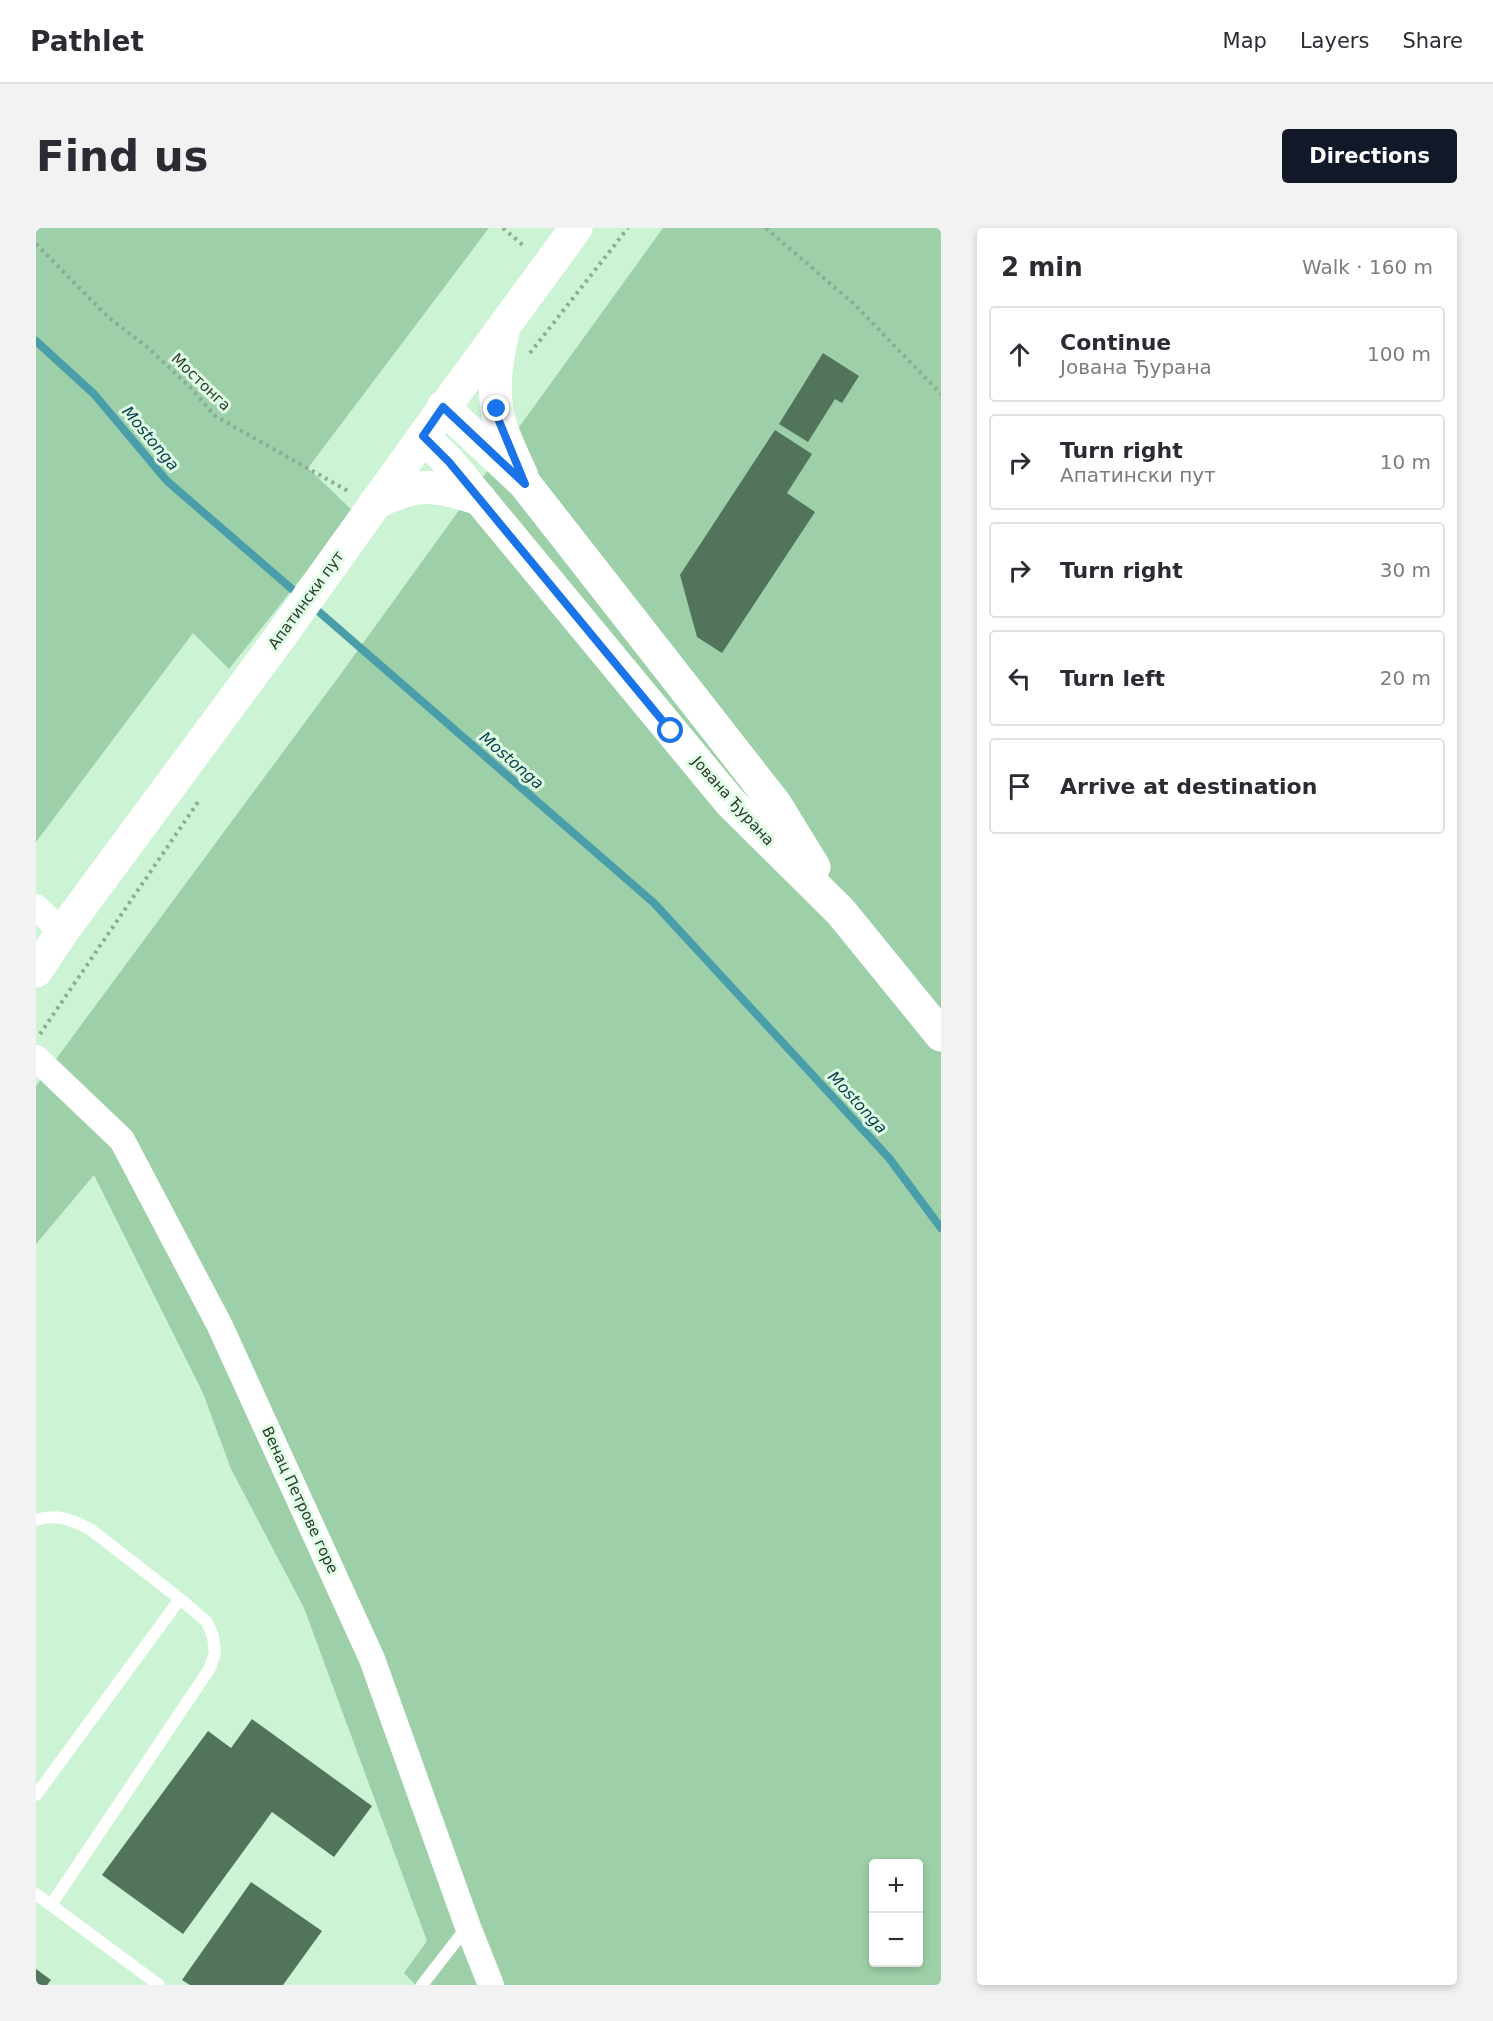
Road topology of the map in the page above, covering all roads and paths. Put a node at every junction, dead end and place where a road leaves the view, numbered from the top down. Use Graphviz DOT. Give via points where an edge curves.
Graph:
graph roads {
  1 [pos="576,228"];
  2 [pos="766,228"];
  3 [pos="36,244"];
  4 [pos="506,322"];
  5 [pos="941,394"];
  6 [pos="443,407"];
  7 [pos="423,436"];
  8 [pos="525,484"];
  9 [pos="480,499"];
  10 [pos="370,511"];
  11 [pos="201,798"];
  12 [pos="36,907"];
  13 [pos="841,912"];
  14 [pos="62,932"];
  15 [pos="36,971"];
  16 [pos="941,1035"];
  17 [pos="36,1040"];
  18 [pos="36,1058"];
  19 [pos="36,1520"];
  20 [pos="180,1599"];
  21 [pos="36,1795"];
  22 [pos="36,1894"];
  23 [pos="51,1905"];
  24 [pos="468,1927"];
  25 [pos="159,1985"];
  26 [pos="422,1985"];
  27 [pos="491,1985"];
  1 -- 4 [label="main road, Апатински пут"];
  2 -- 5 [label="path" via="855,305"];
  3 -- 10 [label="path, Мостонга" via="108,317 189,386 215,416 344,489"];
  4 -- 6 [label="main road, Апатински пут"];
  4 -- 8 [label="main road" via="496,361 495,397 499,421"];
  6 -- 7 [label="main road, Апатински пут"];
  6 -- 8 [label="main road"];
  7 -- 9 [label="main road, Јована Ђурана"];
  7 -- 10 [label="main road, Апатински пут"];
  8 -- 13 [label="main road, Јована Ђурана" via="776,806"];
  9 -- 10 [label="main road" via="423,487 398,492"];
  9 -- 13 [label="main road, Јована Ђурана" via="730,802"];
  10 -- 14 [label="main road, Апатински пут"];
  11 -- 17 [label="path"];
  12 -- 14 [label="street"];
  13 -- 16 [label="main road, Јована Ђурана"];
  14 -- 15 [label="main road, Апатински пут"];
  18 -- 24 [label="street, Венац Петрове горе" via="122,1140 220,1326 372,1659"];
  19 -- 20 [label="lane" via="60,1516 90,1529"];
  20 -- 21 [label="lane"];
  20 -- 23 [label="lane" via="207,1622 215,1653 210,1668"];
  22 -- 23 [label="lane"];
  23 -- 25 [label="lane"];
  24 -- 26 [label="lane"];
  24 -- 27 [label="street, Венац Петрове горе"];
}
